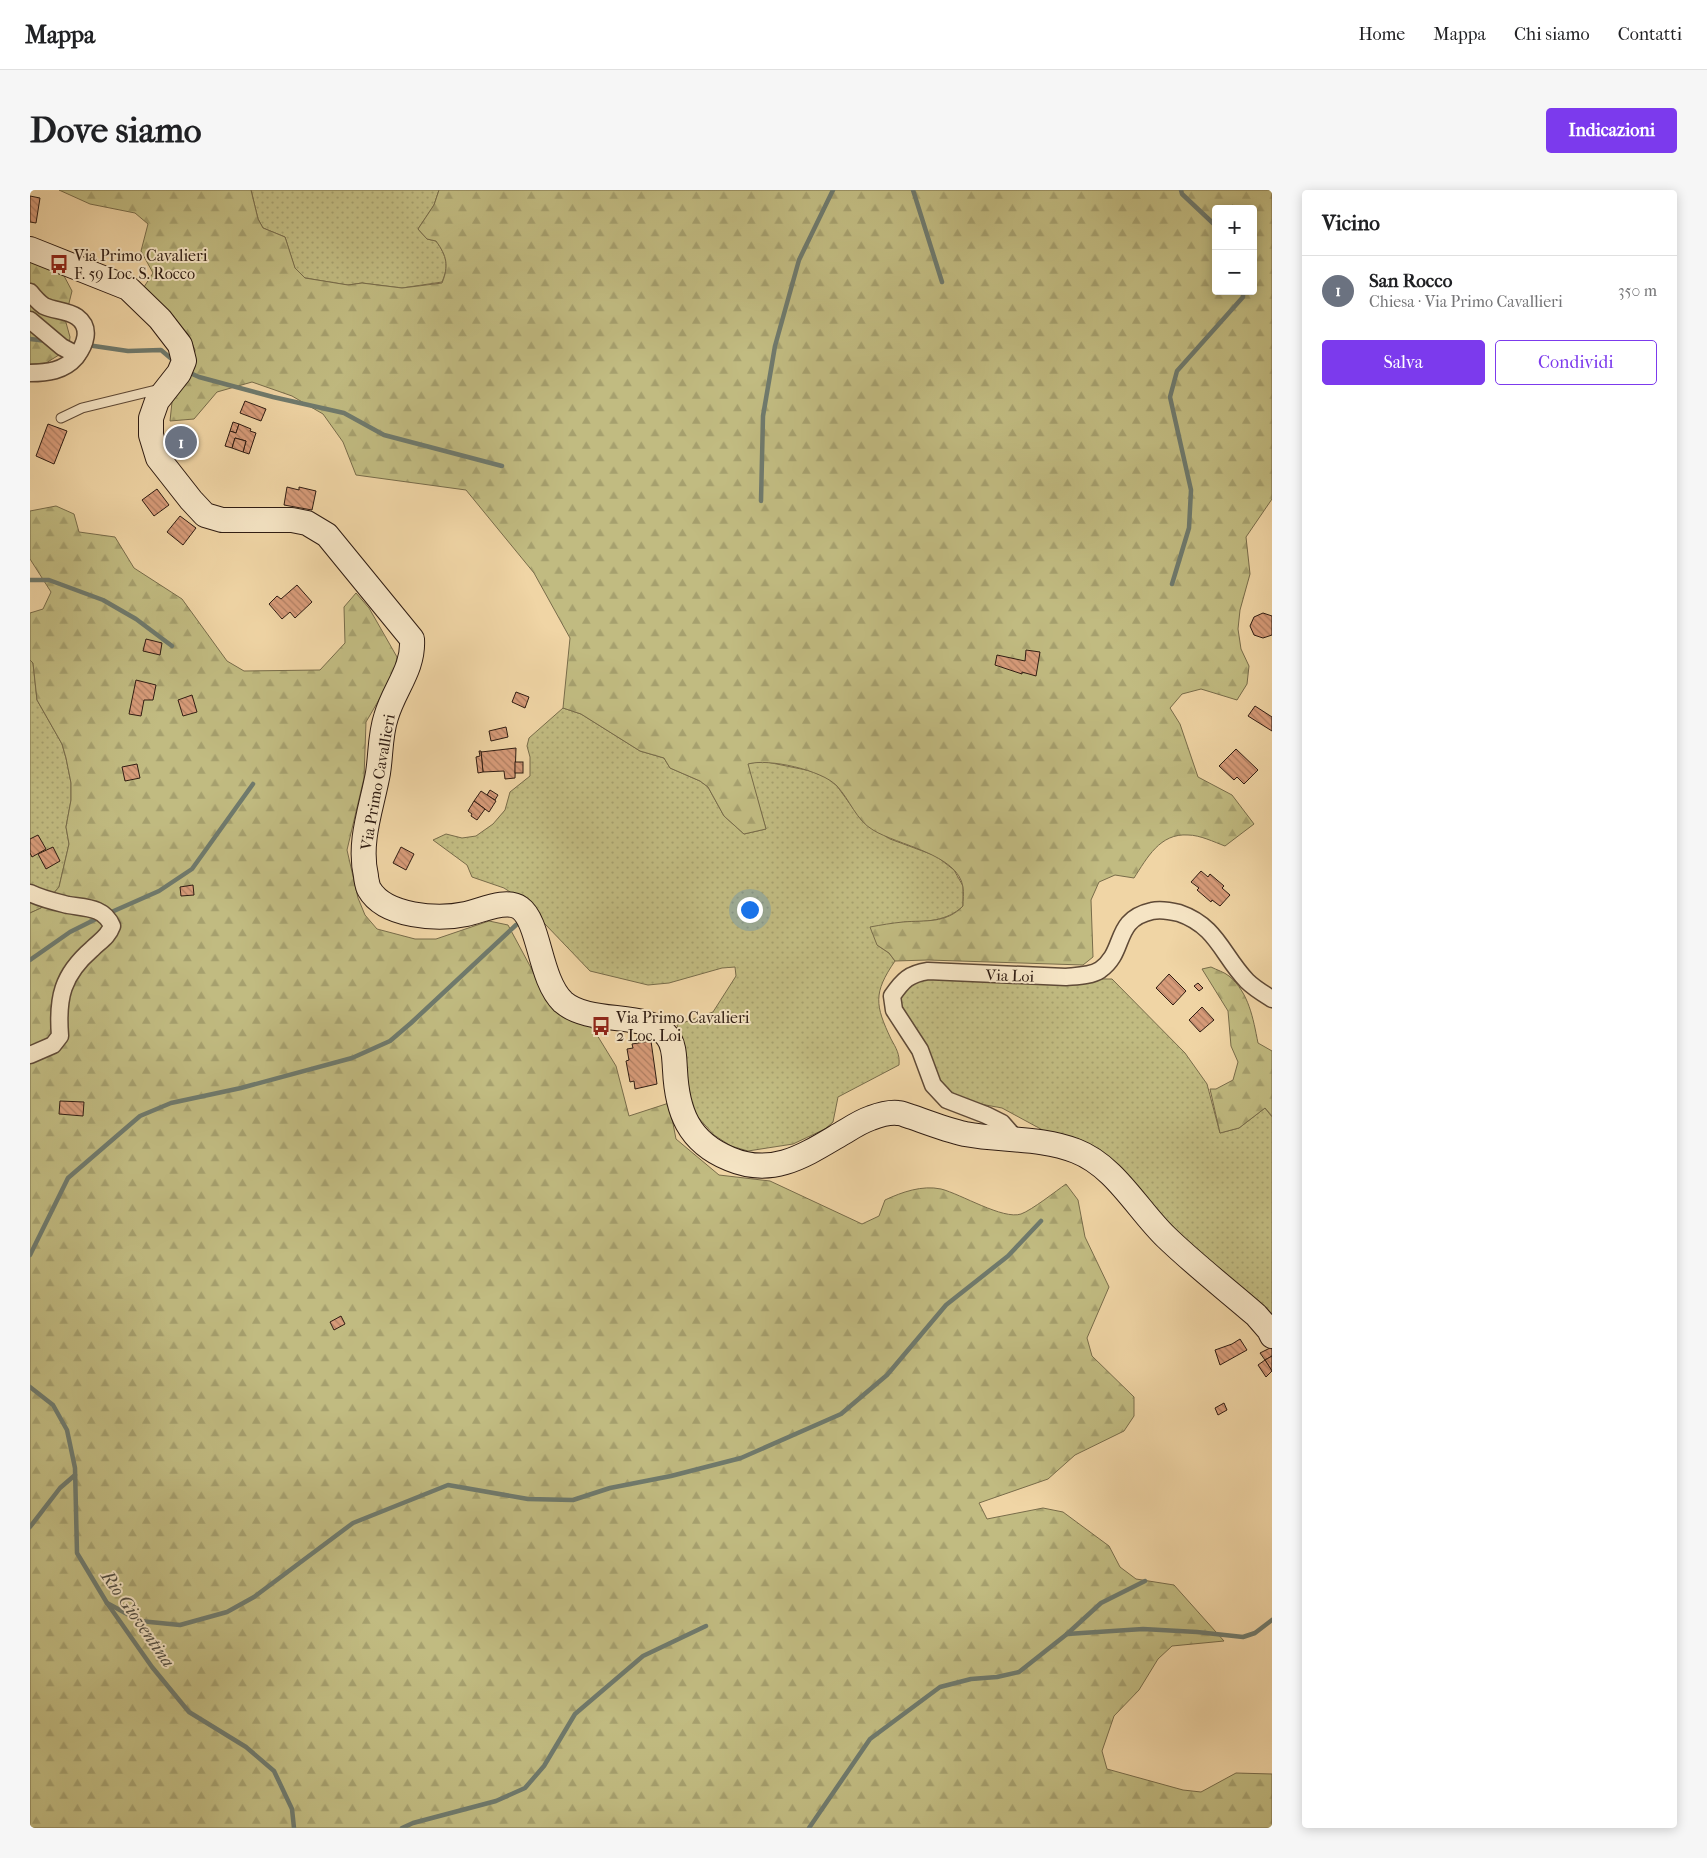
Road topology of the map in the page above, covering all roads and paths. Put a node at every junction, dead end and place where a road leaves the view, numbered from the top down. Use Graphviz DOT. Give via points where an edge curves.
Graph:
graph roads {
  1 [pos="30,249"];
  2 [pos="30,292"];
  3 [pos="30,320"];
  4 [pos="77,355"];
  5 [pos="30,373"];
  6 [pos="165,388"];
  7 [pos="61,418"];
  8 [pos="30,893"];
  9 [pos="1272,999"];
  10 [pos="30,1056"];
  11 [pos="1016,1139"];
  12 [pos="1272,1336"];
  1 -- 6 [label="main road, Via Primo Cavallieri" via="128,288 160,319 180,345 184,361 179,373"];
  2 -- 4 [label="street" via="43,306 71,314 81,321 86,336"];
  3 -- 4 [label="street" via="62,347"];
  4 -- 5 [label="street" via="52,372"];
  6 -- 7 [label="lane" via="82,408"];
  6 -- 11 [label="main road, Via Primo Cavallieri" via="151,418 151,435 158,458 190,500 205,514 222,520 292,520 307,523 327,535 412,639 412,658 386,717 363,843 368,889 385,905 406,914 426,916 462,915 507,904 518,906 532,926 545,970 555,992 564,1002 580,1013 627,1019 656,1027 667,1035 673,1048 676,1091 683,1116 706,1144 731,1160 749,1165 780,1165 865,1120 883,1114 898,1113 965,1134"];
  8 -- 10 [label="street" via="101,912 112,926 65,981 59,1013 60,1036 53,1045"];
  9 -- 11 [label="street, Via Loi" via="1248,982 1204,926 1173,911 1154,911 1136,916 1124,929 1113,957 1099,971 1087,975 915,973 902,982 892,996 894,1010 920,1050 934,1085 947,1100 1002,1122"];
  11 -- 12 [label="main road, Via Primo Cavallieri" via="1077,1151 1106,1170 1165,1236 1256,1315"];
}
